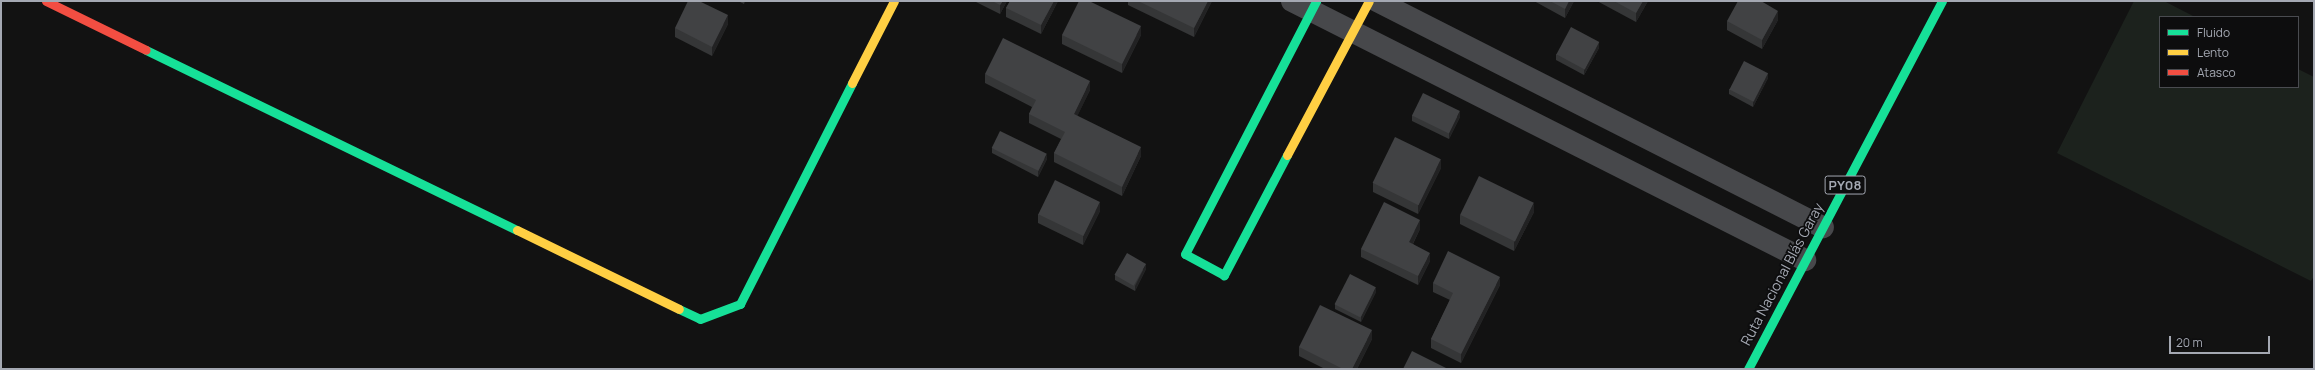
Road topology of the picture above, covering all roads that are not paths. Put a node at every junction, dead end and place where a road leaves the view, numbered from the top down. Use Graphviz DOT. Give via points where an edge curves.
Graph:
graph roads {
  1 [pos="46,1"];
  2 [pos="894,1"];
  3 [pos="1292,1"];
  4 [pos="1369,1"];
  5 [pos="1377,1"];
  6 [pos="1942,1"];
  7 [pos="1314,6"];
  8 [pos="1352,32"];
  9 [pos="1822,227"];
  10 [pos="1805,260"];
  11 [pos="1748,369"];
  1 -- 2 [label="main road" via="700,319 740,304"];
  3 -- 7 [label="street"];
  4 -- 8 [label="main road"];
  5 -- 9 [label="street"];
  6 -- 9 [label="main road, Ruta Nacional Blás Garay / PY08"];
  7 -- 8 [label="street"];
  7 -- 8 [label="main road" via="1185,254 1224,274"];
  8 -- 10 [label="street"];
  9 -- 10 [label="main road, Ruta Nacional Blás Garay / PY08"];
  10 -- 11 [label="main road, Ruta Nacional Blás Garay / PY08"];
}
